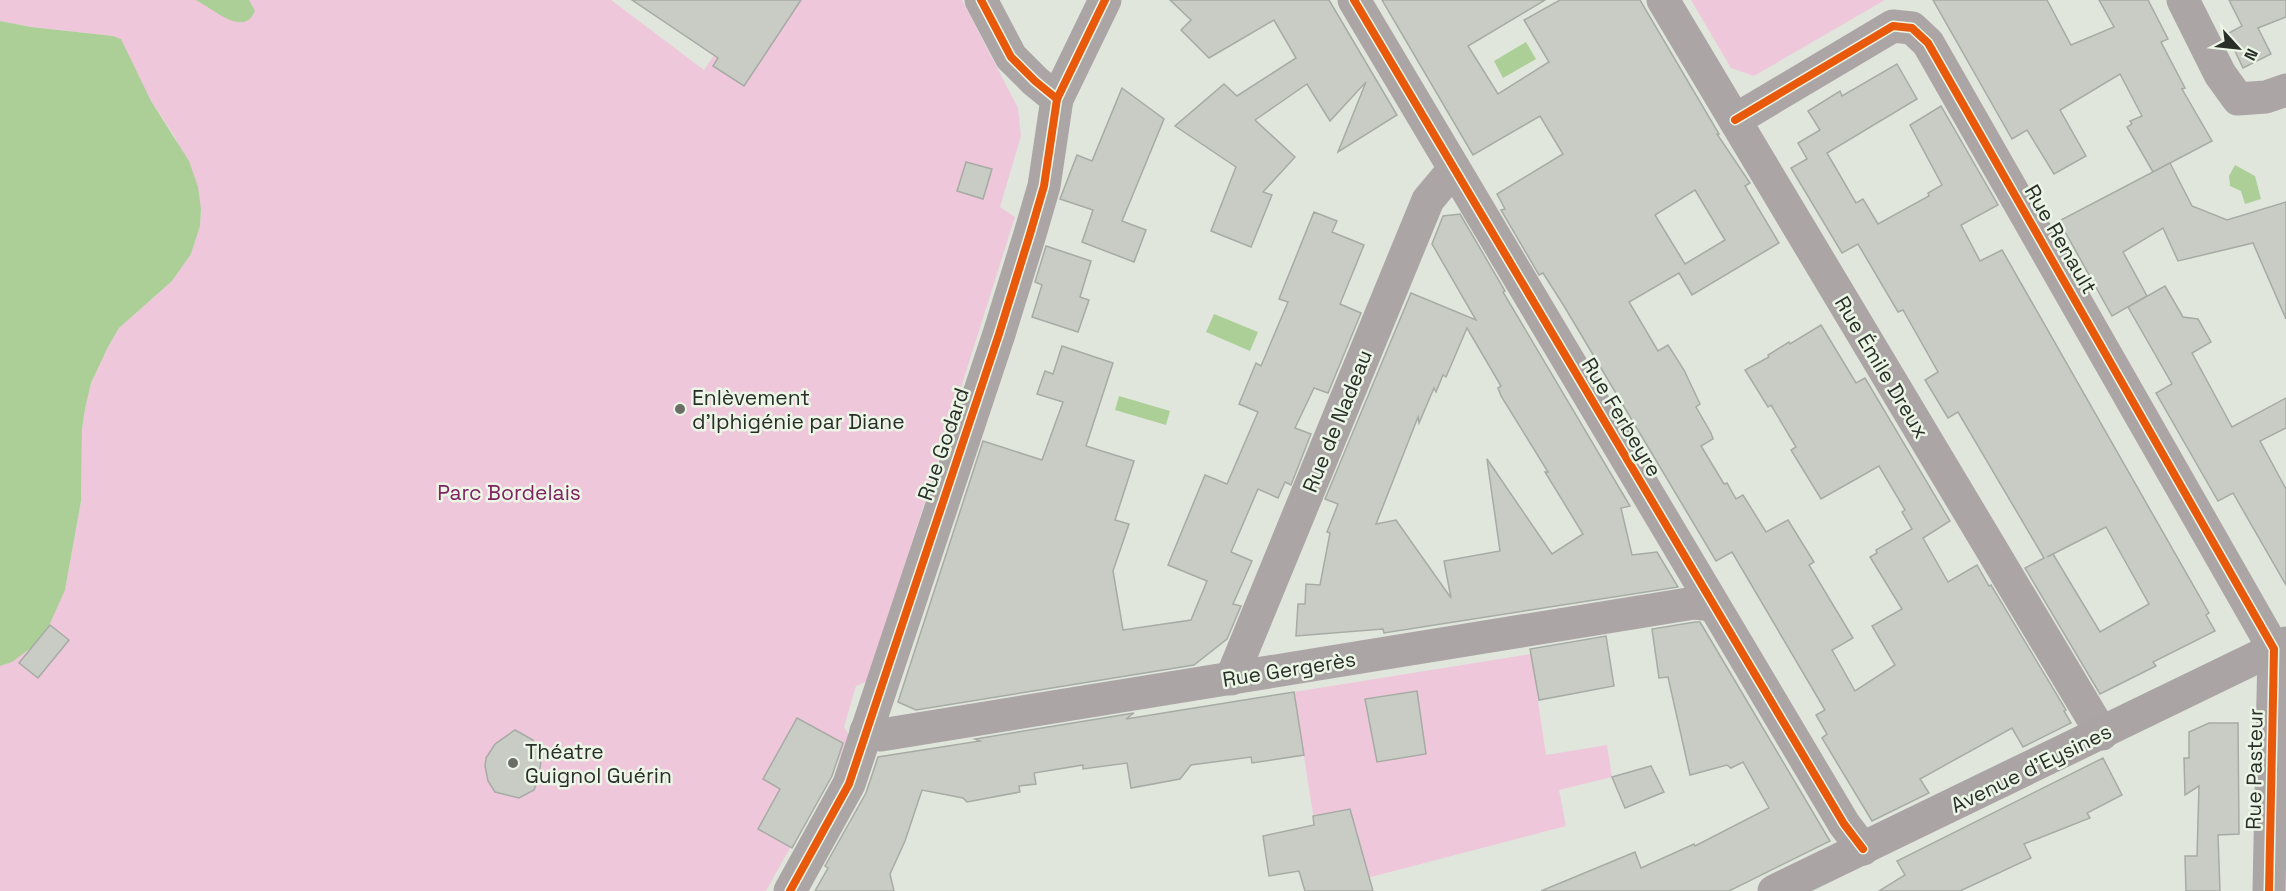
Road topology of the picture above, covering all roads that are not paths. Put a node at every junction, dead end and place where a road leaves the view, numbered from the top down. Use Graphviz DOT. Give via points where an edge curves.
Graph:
graph roads {
  1 [pos="981,0"];
  2 [pos="1105,0"];
  3 [pos="1354,0"];
  4 [pos="1663,0"];
  5 [pos="2183,0"];
  6 [pos="2286,90"];
  7 [pos="1057,99"];
  8 [pos="1735,120"];
  9 [pos="1454,169"];
  10 [pos="1713,605"];
  11 [pos="2280,646"];
  12 [pos="1231,679"];
  13 [pos="866,730"];
  14 [pos="2102,734"];
  15 [pos="1863,849"];
  16 [pos="790,891"];
  17 [pos="1774,891"];
  18 [pos="2269,891"];
  1 -- 7 [label="street" via="1011,57"];
  2 -- 7 [label="street, Rue Godard"];
  3 -- 9 [label="street, Rue Ferbeyre"];
  4 -- 8 [label="street, Rue Émile Dreux"];
  5 -- 6 [label="street" via="2220,74 2238,99 2266,97"];
  7 -- 13 [label="street, Rue Godard" via="1041,196 999,334"];
  8 -- 11 [label="street, Rue Renault" via="1893,26 1912,28 1928,43"];
  8 -- 14 [label="street, Rue Émile Dreux"];
  9 -- 10 [label="street, Rue Ferbeyre"];
  9 -- 12 [label="street, Rue de Nadeau" via="1428,200"];
  10 -- 12 [label="street, Rue Gergerès" via="1694,603"];
  10 -- 15 [label="street, Rue Ferbeyre" via="1844,824"];
  11 -- 14 [label="street, Avenue d'Eysines"];
  11 -- 18 [label="street, Rue Pasteur"];
  12 -- 13 [label="street, Rue Gergerès" via="881,735"];
  13 -- 16 [label="street, Rue Godard" via="849,784"];
  14 -- 15 [label="street, Avenue d'Eysines"];
  15 -- 17 [label="street, Avenue d'Eysines"];
}
